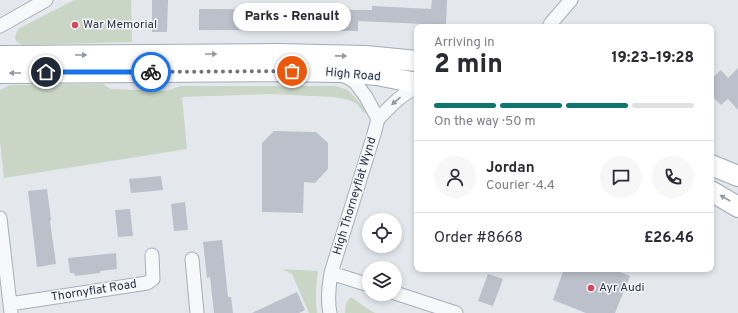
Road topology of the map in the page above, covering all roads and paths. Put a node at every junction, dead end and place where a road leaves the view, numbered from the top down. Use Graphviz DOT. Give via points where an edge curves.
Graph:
graph roads {
  1 [pos="46,0"];
  2 [pos="571,0"];
  3 [pos="550,24"];
  4 [pos="0,26"];
  5 [pos="0,56"];
  6 [pos="414,61"];
  7 [pos="340,72"];
  8 [pos="0,73"];
  9 [pos="414,82"];
  10 [pos="414,89"];
  11 [pos="378,118"];
  12 [pos="714,166"];
  13 [pos="738,176"];
  14 [pos="714,193"];
  15 [pos="738,207"];
  16 [pos="0,218"];
  17 [pos="152,255"];
  18 [pos="192,259"];
  19 [pos="331,273"];
  20 [pos="362,283"];
  21 [pos="402,295"];
  22 [pos="10,308"];
  23 [pos="197,313"];
  24 [pos="330,313"];
  25 [pos="456,313"];
  1 -- 4 [label="street"];
  2 -- 3 [label="street"];
  5 -- 6 [label="main road, High Road, one-way" via="277,54 366,56"];
  7 -- 8 [label="main road, High Road, one-way"];
  7 -- 9 [label="main road, High Road" via="378,75"];
  7 -- 11 [label="street" via="355,82"];
  10 -- 11 [label="street, one-way"];
  11 -- 19 [label="street, High Thorneyflat Wynd"];
  12 -- 13 [label="main road"];
  15 -- 14 [label="main road, one-way"];
  16 -- 22 [label="street, Thornyflat Road"];
  17 -- 22 [label="street, Thornyflat Road" via="153,279 147,283"];
  18 -- 23 [label="street"];
  19 -- 20 [label="street"];
  19 -- 24 [label="street, High Thorneyflat Wynd" via="328,307"];
  21 -- 25 [label="street"];
}
